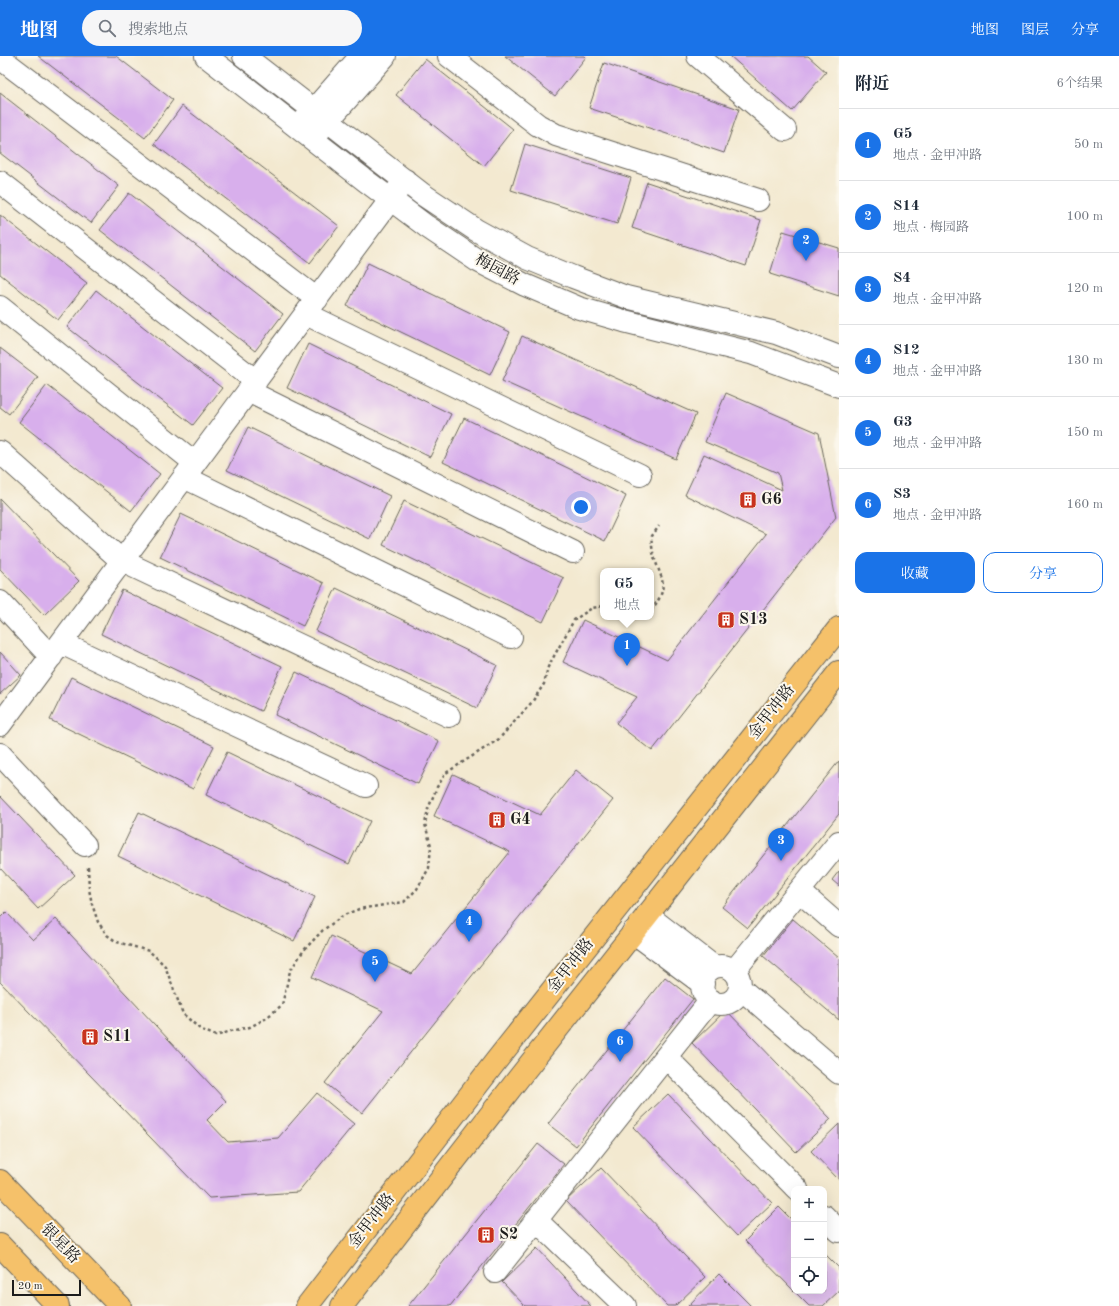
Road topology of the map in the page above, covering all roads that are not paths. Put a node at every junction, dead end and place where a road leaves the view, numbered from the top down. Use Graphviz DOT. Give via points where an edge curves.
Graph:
graph roads {
  1 [pos="206,56"];
  2 [pos="244,56"];
  3 [pos="361,56"];
  4 [pos="385,56"];
  5 [pos="449,56"];
  6 [pos="698,56"];
  7 [pos="0,58"];
  8 [pos="321,115"];
  9 [pos="785,130"];
  10 [pos="305,133"];
  11 [pos="405,180"];
  12 [pos="0,182"];
  13 [pos="391,200"];
  14 [pos="758,200"];
  15 [pos="0,307"];
  16 [pos="311,307"];
  17 [pos="839,357"];
  18 [pos="252,386"];
  19 [pos="839,386"];
  20 [pos="0,452"];
  21 [pos="190,470"];
  22 [pos="640,475"];
  23 [pos="573,552"];
  24 [pos="122,561"];
  25 [pos="0,602"];
  26 [pos="839,628"];
  27 [pos="511,637"];
  28 [pos="56,650"];
  29 [pos="839,672"];
  30 [pos="449,716"];
  31 [pos="0,725"];
  32 [pos="0,754"];
  33 [pos="366,786"];
  34 [pos="839,842"];
  35 [pos="85,844"];
  36 [pos="799,892"];
  37 [pos="647,915"];
  38 [pos="839,926"];
  39 [pos="633,932"];
  40 [pos="721,982"];
  41 [pos="666,1057"];
  42 [pos="839,1073"];
  43 [pos="0,1181"];
  44 [pos="794,1186"];
  45 [pos="827,1219"];
  46 [pos="536,1220"];
  47 [pos="839,1231"];
  48 [pos="0,1245"];
  49 [pos="495,1272"];
  50 [pos="58,1306"];
  51 [pos="120,1306"];
  52 [pos="307,1306"];
  53 [pos="342,1306"];
  54 [pos="625,1306"];
  1 -- 10 [label="street, 梅园路"];
  2 -- 8 [label="street, 梅园路"];
  3 -- 8 [label="street"];
  4 -- 8 [label="street"];
  5 -- 14 [label="street" via="538,125 556,135"];
  6 -- 9 [label="street"];
  7 -- 16 [label="street"];
  8 -- 10 [label="street"];
  8 -- 11 [label="street, 梅园路"];
  10 -- 13 [label="street, 梅园路"];
  11 -- 13 [label="street"];
  11 -- 17 [label="street, 梅园路" via="476,230 527,258 573,277 626,297 776,333"];
  12 -- 18 [label="street"];
  13 -- 16 [label="street"];
  13 -- 19 [label="street, 梅园路" via="478,261 572,305 751,353"];
  15 -- 21 [label="street"];
  16 -- 18 [label="street"];
  16 -- 22 [label="street"];
  18 -- 21 [label="street"];
  18 -- 23 [label="street"];
  20 -- 24 [label="street"];
  21 -- 24 [label="street"];
  21 -- 27 [label="street"];
  24 -- 28 [label="street"];
  24 -- 30 [label="street"];
  25 -- 28 [label="street"];
  26 -- 52 [label="main road, 金甲冲路" via="496,1061"];
  28 -- 31 [label="street"];
  28 -- 33 [label="street"];
  29 -- 37 [label="main road, 金甲冲路"];
  32 -- 35 [label="street"];
  34 -- 36 [label="street"];
  36 -- 38 [label="street"];
  36 -- 40 [label="street"];
  37 -- 39 [label="main road, 金甲冲路"];
  37 -- 40 [label="street"];
  39 -- 40 [label="street"];
  39 -- 53 [label="main road, 金甲冲路"];
  40 -- 41 [label="street"];
  40 -- 42 [label="street"];
  41 -- 44 [label="street"];
  41 -- 46 [label="street"];
  43 -- 51 [label="main road, 银星路"];
  45 -- 47 [label="street"];
  46 -- 49 [label="street"];
  46 -- 54 [label="street"];
  48 -- 50 [label="main road"];
}
